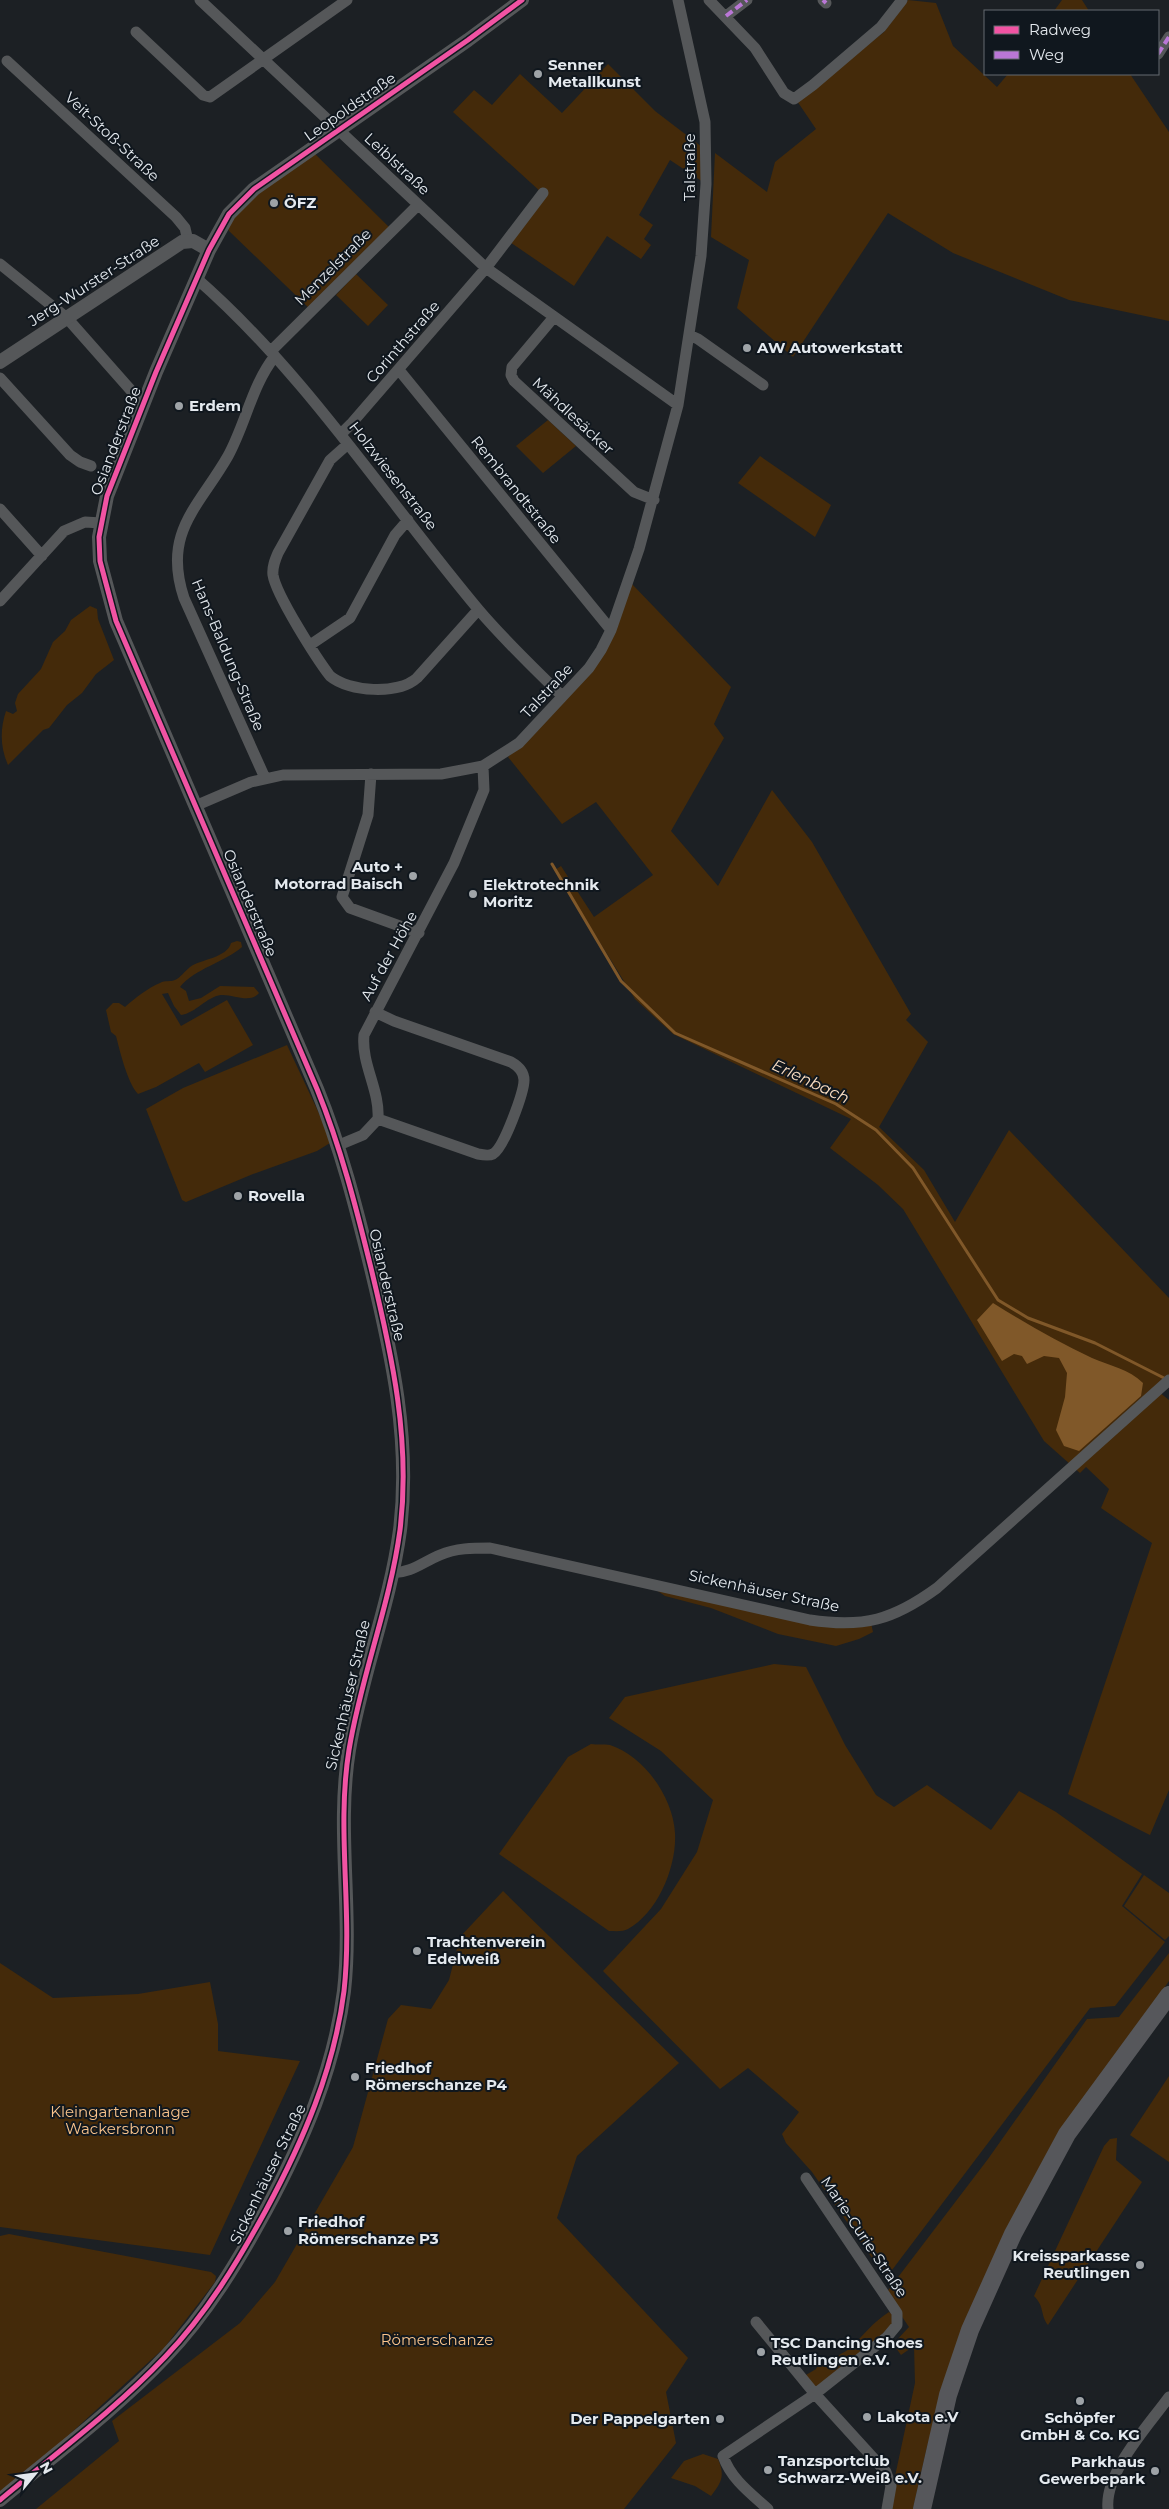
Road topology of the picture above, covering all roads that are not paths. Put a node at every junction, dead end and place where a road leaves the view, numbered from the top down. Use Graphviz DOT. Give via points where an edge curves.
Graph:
graph roads {
  1 [pos="200,0"];
  2 [pos="347,0"];
  3 [pos="522,0"];
  4 [pos="678,0"];
  5 [pos="710,0"];
  6 [pos="746,0"];
  7 [pos="902,0"];
  8 [pos="726,16"];
  9 [pos="136,32"];
  10 [pos="1169,37"];
  11 [pos="1159,52"];
  12 [pos="264,60"];
  13 [pos="8,61"];
  14 [pos="339,130"];
  15 [pos="542,193"];
  16 [pos="418,204"];
  17 [pos="188,241"];
  18 [pos="209,250"];
  19 [pos="0,264"];
  20 [pos="486,268"];
  21 [pos="196,278"];
  22 [pos="554,317"];
  23 [pos="67,318"];
  24 [pos="689,335"];
  25 [pos="273,353"];
  26 [pos="0,362"];
  27 [pos="399,370"];
  28 [pos="0,378"];
  29 [pos="763,384"];
  30 [pos="143,404"];
  31 [pos="678,405"];
  32 [pos="344,439"];
  33 [pos="91,466"];
  34 [pos="654,500"];
  35 [pos="0,509"];
  36 [pos="408,520"];
  37 [pos="101,523"];
  38 [pos="42,556"];
  39 [pos="0,601"];
  40 [pos="478,610"];
  41 [pos="611,630"];
  42 [pos="310,645"];
  43 [pos="562,696"];
  44 [pos="483,766"];
  45 [pos="371,774"];
  46 [pos="265,778"];
  47 [pos="195,806"];
  48 [pos="419,933"];
  49 [pos="375,1012"];
  50 [pos="378,1119"];
  51 [pos="339,1145"];
  52 [pos="1169,1380"];
  53 [pos="391,1580"];
  54 [pos="1169,1995"];
  55 [pos="806,2178"];
  56 [pos="756,2322"];
  57 [pos="814,2394"];
  58 [pos="1169,2397"];
  59 [pos="0,2500"];
  60 [pos="768,2509"];
  61 [pos="887,2509"];
  62 [pos="922,2509"];
  63 [pos="1108,2509"];
  1 -- 12 [label="street, Leiblstraße"];
  2 -- 12 [label="street"];
  3 -- 14 [label="street, Leopoldstraße"];
  4 -- 24 [label="street, Talstraße" via="706,130 705,217"];
  5 -- 8 [label="street"];
  6 -- 8 [label="street"];
  7 -- 8 [label="street" via="881,27 808,90 794,98 784,93 759,54"];
  9 -- 12 [label="street" via="207,97 218,93"];
  10 -- 11 [label="street"];
  12 -- 14 [label="street, Leiblstraße"];
  13 -- 17 [label="street, Veit-Stoß-Straße" via="176,217 185,228"];
  14 -- 16 [label="street, Leiblstraße"];
  14 -- 18 [label="street, Leopoldstraße" via="247,194 224,220"];
  15 -- 20 [label="street"];
  16 -- 20 [label="street, Leiblstraße"];
  16 -- 25 [label="street, Menzelstraße"];
  17 -- 18 [label="street"];
  17 -- 23 [label="street, Jerg-Wurster-Straße"];
  18 -- 21 [label="street, Osianderstraße"];
  19 -- 23 [label="street"];
  20 -- 22 [label="street, Leiblstraße"];
  20 -- 27 [label="street, Corinthstraße"];
  21 -- 25 [label="street, Holzwiesenstraße"];
  21 -- 30 [label="street, Osianderstraße"];
  22 -- 31 [label="street, Leiblstraße"];
  22 -- 34 [label="street, Mähdlesäcker" via="512,367 514,382 634,492"];
  23 -- 26 [label="street, Jerg-Wurster-Straße"];
  23 -- 30 [label="street"];
  24 -- 29 [label="street"];
  24 -- 31 [label="street, Talstraße"];
  25 -- 32 [label="street, Holzwiesenstraße"];
  25 -- 46 [label="street, Hans-Baldung-Straße" via="228,456 190,512 180,543 178,566 184,598"];
  27 -- 32 [label="street, Corinthstraße"];
  27 -- 41 [label="street, Rembrandtstraße"];
  28 -- 33 [label="street" via="70,455"];
  30 -- 37 [label="street, Osianderstraße" via="116,469"];
  31 -- 34 [label="street, Talstraße"];
  32 -- 36 [label="street, Holzwiesenstraße"];
  32 -- 42 [label="street, Corinthstraße" via="278,552 273,567 276,584"];
  34 -- 41 [label="street, Talstraße"];
  35 -- 38 [label="street"];
  36 -- 40 [label="street, Holzwiesenstraße"];
  36 -- 42 [label="street" via="395,535 350,618"];
  37 -- 38 [label="street" via="85,522 70,526"];
  37 -- 47 [label="street, Osianderstraße" via="100,561 112,612"];
  38 -- 39 [label="street"];
  40 -- 42 [label="street, Corinthstraße" via="417,678 400,688 354,687 337,682"];
  40 -- 43 [label="street, Holzwiesenstraße"];
  41 -- 43 [label="street, Talstraße" via="596,658"];
  43 -- 44 [label="street, Talstraße" via="518,743"];
  44 -- 45 [label="street, Talstraße" via="441,774"];
  44 -- 48 [label="street, Auf der Höhe" via="485,785 482,796 454,864"];
  45 -- 46 [label="street, Talstraße" via="303,773"];
  45 -- 48 [label="street" via="368,815 342,897 350,908"];
  46 -- 47 [label="street, Talstraße"];
  47 -- 51 [label="street, Osianderstraße"];
  48 -- 49 [label="street, Auf der Höhe"];
  49 -- 50 [label="street, Auf der Höhe" via="363,1044 378,1105"];
  49 -- 50 [label="street" via="511,1062 519,1068 524,1080 502,1144 494,1154 478,1154"];
  50 -- 51 [label="street" via="363,1135"];
  51 -- 53 [label="street, Osianderstraße" via="375,1285 399,1403 403,1486"];
  52 -- 53 [label="street, Sickenhäuser Straße" via="937,1588 913,1606 878,1620 840,1624 810,1620 490,1548 441,1554"];
  53 -- 59 [label="street, Sickenhäuser Straße" via="355,1724 345,1784 343,1835 347,1936 342,2004 328,2069 306,2128 277,2190 236,2264 186,2334 129,2392"];
  54 -- 62 [label="main road" via="1067,2134 1013,2234 970,2330 948,2395"];
  55 -- 57 [label="street, Marie-Curie-Straße" via="897,2313 897,2326 887,2337"];
  56 -- 57 [label="street"];
  57 -- 60 [label="street, Marie-Curie-Straße" via="723,2456 739,2483"];
  57 -- 61 [label="street" via="886,2472 891,2486"];
  58 -- 63 [label="street" via="1116,2472 1106,2496"];
}
